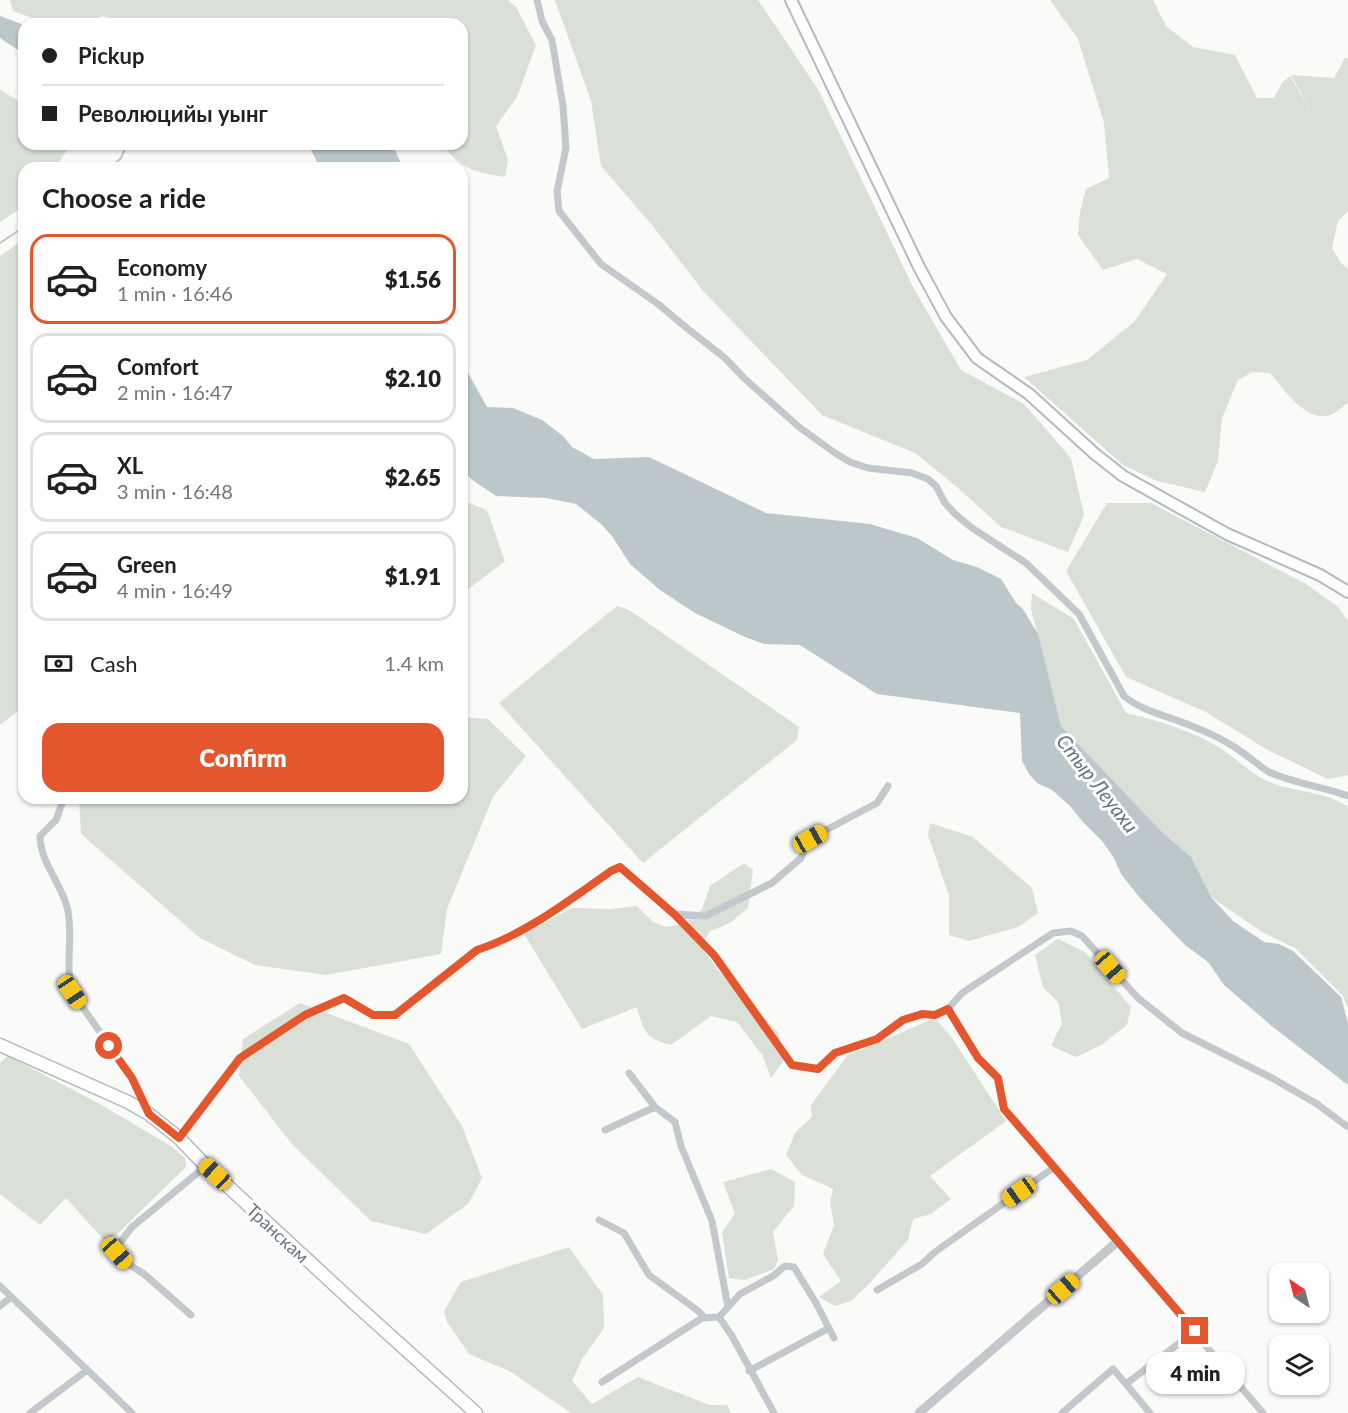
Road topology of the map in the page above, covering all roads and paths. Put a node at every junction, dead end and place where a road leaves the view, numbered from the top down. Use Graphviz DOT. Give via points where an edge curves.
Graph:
graph roads {
  1 [pos="537,0"];
  2 [pos="791,0"];
  3 [pos="1348,592"];
  4 [pos="888,786"];
  5 [pos="1348,796"];
  6 [pos="62,804"];
  7 [pos="674,914"];
  8 [pos="948,1009"];
  9 [pos="0,1045"];
  10 [pos="629,1073"];
  11 [pos="655,1107"];
  12 [pos="149,1114"];
  13 [pos="1348,1127"];
  14 [pos="605,1130"];
  15 [pos="179,1138"];
  16 [pos="206,1166"];
  17 [pos="1053,1168"];
  18 [pos="599,1220"];
  19 [pos="1117,1242"];
  20 [pos="0,1286"];
  21 [pos="877,1290"];
  22 [pos="11,1297"];
  23 [pos="0,1306"];
  24 [pos="728,1307"];
  25 [pos="191,1315"];
  26 [pos="719,1317"];
  27 [pos="705,1318"];
  28 [pos="829,1328"];
  29 [pos="1195,1331"];
  30 [pos="834,1338"];
  31 [pos="86,1371"];
  32 [pos="749,1371"];
  33 [pos="602,1382"];
  34 [pos="1126,1384"];
  35 [pos="30,1413"];
  36 [pos="132,1413"];
  37 [pos="476,1413"];
  38 [pos="774,1413"];
  39 [pos="920,1413"];
  40 [pos="1062,1413"];
  41 [pos="1150,1413"];
  42 [pos="1263,1413"];
  1 -- 5 [label="street" via="552,40 563,106 566,148 556,191 560,211 601,264 688,328 799,428 835,453 868,468 912,473 928,479 955,514 1026,563 1078,614 1124,696 1133,704 1220,738 1267,771 1292,782"];
  2 -- 3 [label="main road" via="919,267 946,317 977,358 1029,394 1123,476 1227,534 1317,573"];
  4 -- 7 [label="street" via="877,803 810,839 801,858 772,883 706,916"];
  6 -- 12 [label="street" via="56,820 40,836 40,846 68,912 68,977 72,992 132,1078"];
  7 -- 8 [label="street" via="714,955 792,1065 818,1069 835,1053 877,1039 903,1020"];
  7 -- 15 [label="street" via="620,867 552,912 477,950 395,1015 373,1015 344,998 305,1015 240,1058"];
  8 -- 13 [label="street" via="962,993 1053,933 1071,931 1082,936 1137,998 1182,1033 1272,1078"];
  8 -- 17 [label="street" via="978,1058 998,1078 1004,1109"];
  9 -- 12 [label="highway, Транскам"];
  10 -- 11 [label="street"];
  11 -- 14 [label="street"];
  11 -- 24 [label="street" via="675,1122 712,1221"];
  12 -- 15 [label="highway, Транскам"];
  15 -- 16 [label="highway, Транскам"];
  16 -- 25 [label="street" via="132,1227 118,1245 117,1253"];
  16 -- 37 [label="highway, Транскам"];
  17 -- 19 [label="street"];
  17 -- 21 [label="street" via="922,1264"];
  18 -- 27 [label="street" via="624,1233 649,1275"];
  19 -- 29 [label="street"];
  19 -- 39 [label="street"];
  20 -- 22 [label="street"];
  22 -- 23 [label="street"];
  22 -- 31 [label="street"];
  24 -- 26 [label="street"];
  24 -- 28 [label="street" via="740,1294 785,1266 794,1267"];
  26 -- 27 [label="street"];
  26 -- 32 [label="street"];
  27 -- 33 [label="street"];
  28 -- 30 [label="street"];
  28 -- 32 [label="street"];
  29 -- 34 [label="street"];
  29 -- 42 [label="street"];
  31 -- 35 [label="street"];
  31 -- 36 [label="street"];
  32 -- 38 [label="street"];
  34 -- 40 [label="street" via="1113,1369"];
  34 -- 41 [label="street"];
}
